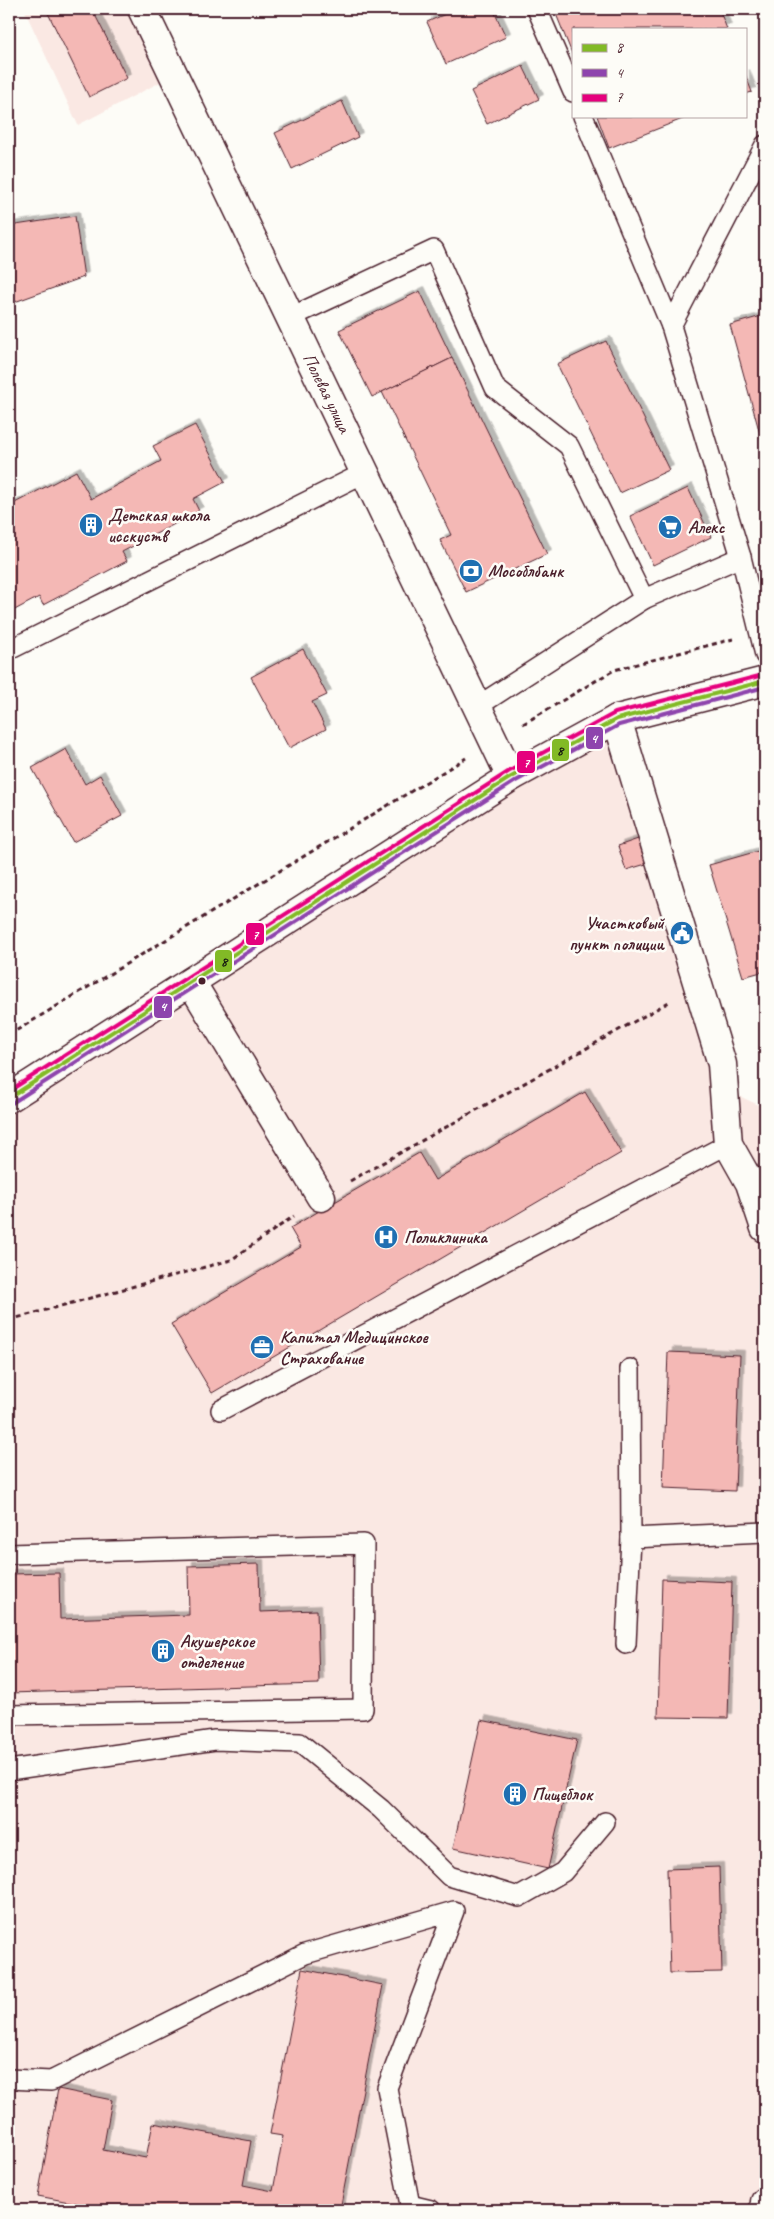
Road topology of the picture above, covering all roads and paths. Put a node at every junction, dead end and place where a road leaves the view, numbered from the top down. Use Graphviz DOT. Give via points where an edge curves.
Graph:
graph roads {
  1 [pos="142,9"];
  2 [pos="538,9"];
  3 [pos="572,90"];
  4 [pos="584,118"];
  5 [pos="765,145"];
  6 [pos="291,318"];
  7 [pos="672,326"];
  8 [pos="366,472"];
  9 [pos="740,557"];
  10 [pos="644,599"];
  11 [pos="759,632"];
  12 [pos="9,650"];
  13 [pos="765,655"];
  14 [pos="765,682"];
  15 [pos="478,706"];
  16 [pos="617,719"];
  17 [pos="494,740"];
  18 [pos="511,777"];
  19 [pos="191,982"];
  20 [pos="698,986"];
  21 [pos="9,1035"];
  22 [pos="9,1098"];
  23 [pos="728,1144"];
  24 [pos="757,1188"];
  25 [pos="321,1197"];
  26 [pos="765,1228"];
  27 [pos="9,1320"];
  28 [pos="630,1369"];
  29 [pos="222,1410"];
  30 [pos="765,1532"];
  31 [pos="631,1538"];
  32 [pos="9,1554"];
  33 [pos="626,1644"];
  34 [pos="9,1715"];
  35 [pos="9,1770"];
  36 [pos="605,1822"];
  37 [pos="9,2079"];
  38 [pos="765,2202"];
  39 [pos="409,2208"];
  40 [pos="431,2210"];
  41 [pos="764,2210"];
  1 -- 6 [label="street, Полевая улица"];
  2 -- 3 [label="lane"];
  4 -- 7 [label="lane"];
  5 -- 7 [label="lane"];
  6 -- 8 [label="street, Полевая улица"];
  6 -- 10 [label="lane" via="434,250 495,388 569,446"];
  7 -- 9 [label="lane"];
  8 -- 12 [label="lane"];
  8 -- 15 [label="street, Полевая улица"];
  9 -- 10 [label="lane"];
  9 -- 11 [label="lane"];
  10 -- 15 [label="lane"];
  11 -- 13 [label="lane"];
  11 -- 17 [label="path" via="614,670"];
  14 -- 16 [label="street"];
  15 -- 17 [label="street, Полевая улица"];
  16 -- 18 [label="street"];
  16 -- 20 [label="street"];
  17 -- 18 [label="street, Полевая улица"];
  17 -- 21 [label="path"];
  18 -- 19 [label="street"];
  19 -- 22 [label="street"];
  19 -- 25 [label="street"];
  20 -- 23 [label="street" via="722,1064"];
  20 -- 25 [label="path"];
  23 -- 24 [label="street"];
  23 -- 29 [label="lane"];
  24 -- 26 [label="street"];
  25 -- 27 [label="path" via="231,1260"];
  28 -- 31 [label="lane"];
  30 -- 31 [label="lane"];
  31 -- 33 [label="lane"];
  32 -- 34 [label="lane" via="364,1544 363,1709"];
  35 -- 36 [label="lane" via="215,1740 300,1743 381,1809 449,1876 518,1897 563,1872"];
  37 -- 39 [label="lane" via="51,2082 305,1954 454,1911 388,2088"];
  38 -- 41 [label="street"];
  39 -- 40 [label="lane"];
}
